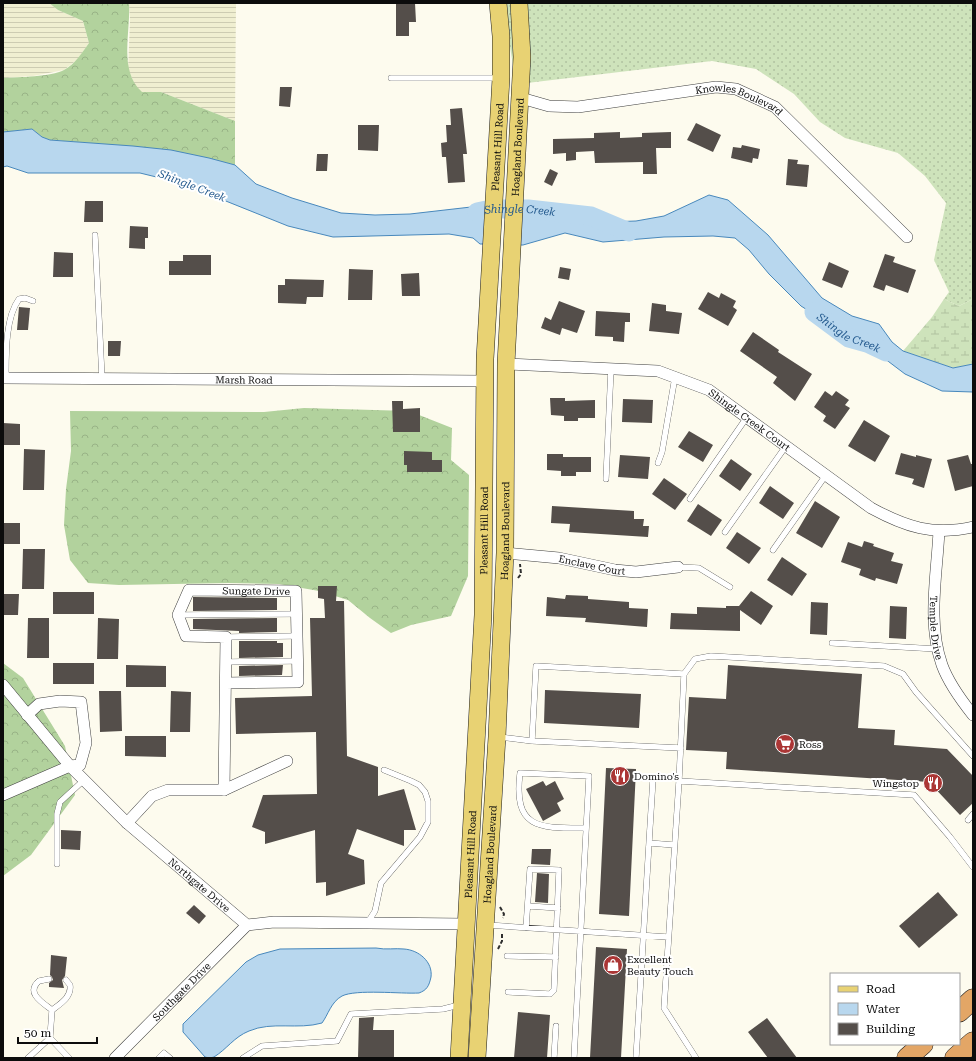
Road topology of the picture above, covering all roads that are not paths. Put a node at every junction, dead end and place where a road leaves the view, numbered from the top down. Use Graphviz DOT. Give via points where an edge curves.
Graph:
graph roads {
  1 [pos="519,3"];
  2 [pos="498,7"];
  3 [pos="391,78"];
  4 [pos="501,78"];
  5 [pos="521,98"];
  6 [pos="95,236"];
  7 [pos="907,236"];
  8 [pos="33,301"];
  9 [pos="486,326"];
  10 [pos="506,364"];
  11 [pos="611,369"];
  12 [pos="675,377"];
  13 [pos="4,378"];
  14 [pos="102,378"];
  15 [pos="484,381"];
  16 [pos="747,417"];
  17 [pos="505,434"];
  18 [pos="786,446"];
  19 [pos="658,463"];
  20 [pos="826,475"];
  21 [pos="606,479"];
  22 [pos="690,499"];
  23 [pos="973,527"];
  24 [pos="939,531"];
  25 [pos="725,532"];
  26 [pos="773,550"];
  27 [pos="505,553"];
  28 [pos="678,567"];
  29 [pos="730,587"];
  30 [pos="297,614"];
  31 [pos="178,615"];
  32 [pos="297,636"];
  33 [pos="226,637"];
  34 [pos="832,643"];
  35 [pos="938,649"];
  36 [pos="298,661"];
  37 [pos="226,662"];
  38 [pos="684,674"];
  39 [pos="226,683"];
  40 [pos="3,685"];
  41 [pos="27,715"];
  42 [pos="973,715"];
  43 [pos="497,737"];
  44 [pos="532,740"];
  45 [pos="681,748"];
  46 [pos="973,756"];
  47 [pos="287,761"];
  48 [pos="70,766"];
  49 [pos="384,770"];
  50 [pos="653,779"];
  51 [pos="84,780"];
  52 [pos="679,781"];
  53 [pos="224,790"];
  54 [pos="3,795"];
  55 [pos="973,814"];
  56 [pos="968,820"];
  57 [pos="127,823"];
  58 [pos="586,828"];
  59 [pos="649,843"];
  60 [pos="674,845"];
  61 [pos="56,864"];
  62 [pos="973,868"];
  63 [pos="528,906"];
  64 [pos="558,908"];
  65 [pos="368,923"];
  66 [pos="466,924"];
  67 [pos="247,925"];
  68 [pos="486,925"];
  69 [pos="526,928"];
  70 [pos="558,930"];
  71 [pos="580,931"];
  72 [pos="643,935"];
  73 [pos="668,937"];
  74 [pos="507,956"];
  75 [pos="556,957"];
  76 [pos="49,979"];
  77 [pos="66,980"];
  78 [pos="508,992"];
  79 [pos="973,999"];
  80 [pos="462,1004"];
  81 [pos="52,1010"];
  82 [pos="960,1011"];
  83 [pos="556,1026"];
  84 [pos="50,1038"];
  85 [pos="973,1042"];
  86 [pos="922,1045"];
  87 [pos="28,1058"];
  88 [pos="69,1058"];
  89 [pos="115,1058"];
  90 [pos="159,1058"];
  91 [pos="170,1058"];
  92 [pos="243,1058"];
  93 [pos="459,1058"];
  94 [pos="477,1058"];
  95 [pos="554,1058"];
  96 [pos="574,1058"];
  97 [pos="636,1058"];
  98 [pos="696,1058"];
  99 [pos="907,1058"];
  100 [pos="955,1058"];
  1 -- 5 [label="main road, Hoagland Boulevard" via="523,37"];
  2 -- 4 [label="main road, Pleasant Hill Road"];
  2 -- 5 [label="main road" via="510,80"];
  3 -- 4 [label="lane"];
  4 -- 9 [label="main road, Pleasant Hill Road"];
  5 -- 7 [label="street, Knowles Boulevard" via="549,106 573,107 716,87 736,89 775,107"];
  5 -- 10 [label="main road, Hoagland Boulevard"];
  6 -- 14 [label="lane"];
  8 -- 13 [label="lane" via="19,299 14,305"];
  9 -- 10 [label="main road" via="493,348"];
  9 -- 15 [label="main road, Pleasant Hill Road"];
  10 -- 11 [label="street, Shingle Creek Court"];
  10 -- 17 [label="main road, Hoagland Boulevard"];
  11 -- 12 [label="street, Shingle Creek Court" via="658,371"];
  11 -- 21 [label="lane"];
  12 -- 16 [label="street, Shingle Creek Court" via="709,390"];
  12 -- 19 [label="lane"];
  13 -- 14 [label="street, Marsh Road"];
  14 -- 15 [label="street, Marsh Road"];
  15 -- 17 [label="main road" via="497,401"];
  15 -- 66 [label="main road, Pleasant Hill Road" via="483,615"];
  16 -- 18 [label="street, Shingle Creek Court"];
  16 -- 22 [label="lane"];
  17 -- 27 [label="main road, Hoagland Boulevard"];
  18 -- 20 [label="street, Shingle Creek Court"];
  18 -- 25 [label="lane"];
  20 -- 24 [label="street, Shingle Creek Court" via="872,508 896,521 916,528"];
  20 -- 26 [label="lane"];
  23 -- 24 [label="street, Shingle Creek Court"];
  24 -- 35 [label="street, Temple Drive" via="934,609"];
  27 -- 28 [label="street, Enclave Court" via="560,558 636,572"];
  27 -- 43 [label="main road, Hoagland Boulevard"];
  28 -- 29 [label="lane" via="699,568"];
  30 -- 31 [label="lane"];
  30 -- 31 [label="street, Sungate Drive" via="296,591 189,590"];
  30 -- 32 [label="street, Sungate Drive"];
  31 -- 33 [label="street" via="186,636"];
  32 -- 33 [label="lane"];
  32 -- 36 [label="street, Sungate Drive"];
  33 -- 37 [label="street"];
  34 -- 35 [label="lane"];
  35 -- 42 [label="street, Temple Drive" via="949,682"];
  36 -- 37 [label="lane"];
  36 -- 39 [label="street, Sungate Drive" via="298,682"];
  37 -- 39 [label="street"];
  38 -- 44 [label="lane" via="536,666"];
  38 -- 45 [label="lane"];
  38 -- 46 [label="lane" via="695,659 711,656 884,666 902,674"];
  39 -- 53 [label="street"];
  40 -- 41 [label="street, Northgate Drive"];
  41 -- 48 [label="street, Northgate Drive"];
  41 -- 48 [label="street" via="39,704 81,702 86,743 80,765"];
  43 -- 44 [label="lane"];
  43 -- 68 [label="main road, Hoagland Boulevard"];
  44 -- 45 [label="lane"];
  45 -- 52 [label="lane"];
  47 -- 53 [label="street"];
  48 -- 51 [label="street, Northgate Drive"];
  48 -- 54 [label="street"];
  49 -- 65 [label="lane" via="411,780 425,792 428,801 428,822 420,837 380,883 375,911"];
  50 -- 59 [label="lane"];
  51 -- 57 [label="street, Northgate Drive"];
  51 -- 61 [label="lane" via="60,802 57,814"];
  52 -- 60 [label="lane"];
  52 -- 62 [label="lane" via="914,795"];
  53 -- 57 [label="street" via="168,790 152,796"];
  55 -- 56 [label="lane"];
  57 -- 67 [label="street, Northgate Drive"];
  58 -- 58 [label="lane" via="589,776 520,773 517,790 519,804 527,820 541,826"];
  58 -- 71 [label="lane"];
  59 -- 60 [label="lane"];
  59 -- 72 [label="lane"];
  60 -- 73 [label="lane"];
  63 -- 64 [label="lane"];
  63 -- 64 [label="lane" via="530,869 560,870"];
  63 -- 69 [label="lane"];
  64 -- 70 [label="lane"];
  65 -- 66 [label="street"];
  65 -- 67 [label="street" via="274,922"];
  66 -- 68 [label="main road"];
  66 -- 80 [label="main road, Pleasant Hill Road"];
  67 -- 89 [label="street, Southgate Drive"];
  68 -- 69 [label="lane"];
  68 -- 94 [label="main road, Hoagland Boulevard"];
  69 -- 70 [label="lane"];
  70 -- 71 [label="lane"];
  70 -- 75 [label="lane"];
  71 -- 72 [label="lane"];
  71 -- 96 [label="lane"];
  72 -- 73 [label="lane"];
  72 -- 97 [label="lane"];
  73 -- 98 [label="lane" via="664,1008"];
  74 -- 75 [label="lane"];
  75 -- 78 [label="lane" via="553,993"];
  76 -- 81 [label="lane" via="38,981 34,990 36,997"];
  77 -- 81 [label="lane" via="70,985 69,994"];
  79 -- 82 [label="highway"];
  80 -- 92 [label="lane" via="443,1009 351,1014 337,1041 262,1046"];
  80 -- 93 [label="main road, Pleasant Hill Road"];
  81 -- 84 [label="lane"];
  83 -- 95 [label="lane"];
  84 -- 87 [label="lane"];
  84 -- 88 [label="lane"];
  85 -- 100 [label="highway"];
  86 -- 99 [label="highway"];
  90 -- 91 [label="lane" via="164,1053"];
}
